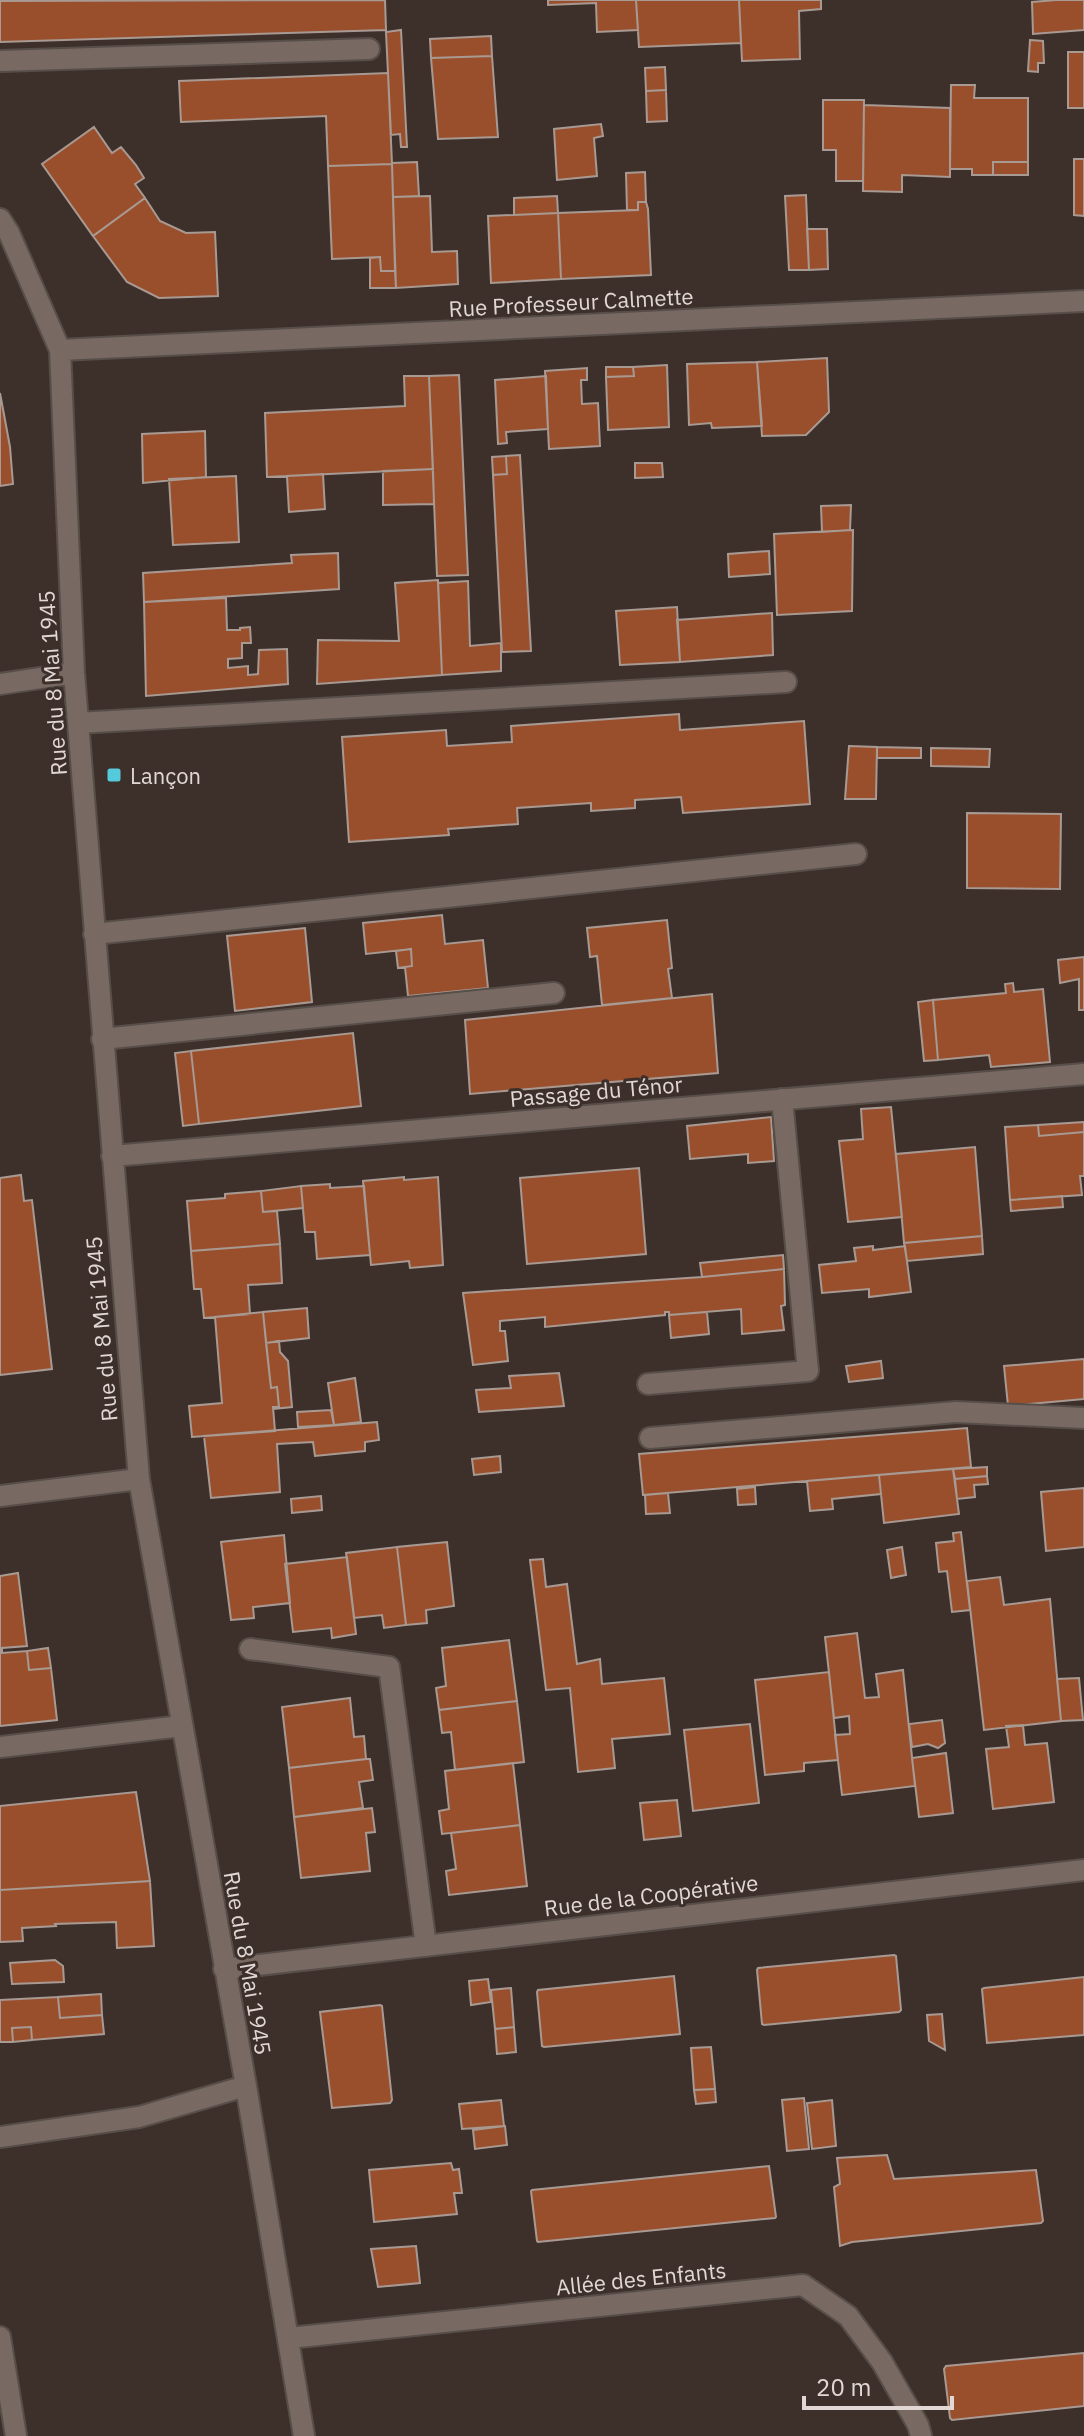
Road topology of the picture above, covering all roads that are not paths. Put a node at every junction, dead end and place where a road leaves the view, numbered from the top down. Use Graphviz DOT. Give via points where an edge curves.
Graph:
graph roads {
  1 [pos="369,49"];
  2 [pos="0,61"];
  3 [pos="0,219"];
  4 [pos="1084,301"];
  5 [pos="60,350"];
  6 [pos="74,673"];
  7 [pos="786,682"];
  8 [pos="0,684"];
  9 [pos="78,723"];
  10 [pos="856,854"];
  11 [pos="94,934"];
  12 [pos="554,993"];
  13 [pos="102,1039"];
  14 [pos="1084,1074"];
  15 [pos="782,1099"];
  16 [pos="112,1156"];
  17 [pos="648,1384"];
  18 [pos="1084,1418"];
  19 [pos="650,1438"];
  20 [pos="139,1479"];
  21 [pos="0,1496"];
  22 [pos="250,1649"];
  23 [pos="182,1726"];
  24 [pos="0,1747"];
  25 [pos="1084,1870"];
  26 [pos="426,1946"];
  27 [pos="224,1969"];
  28 [pos="246,2086"];
  29 [pos="0,2137"];
  30 [pos="0,2337"];
  31 [pos="289,2338"];
  32 [pos="16,2436"];
  33 [pos="304,2436"];
  34 [pos="921,2436"];
  1 -- 2 [label="street"];
  3 -- 5 [label="street, Rue du 8 Mai 1945"];
  4 -- 5 [label="street, Rue Professeur Calmette"];
  5 -- 6 [label="street, Rue du 8 Mai 1945"];
  6 -- 8 [label="street"];
  6 -- 9 [label="street, Rue du 8 Mai 1945"];
  7 -- 9 [label="street"];
  9 -- 11 [label="street, Rue du 8 Mai 1945"];
  10 -- 11 [label="street"];
  11 -- 13 [label="street, Rue du 8 Mai 1945"];
  12 -- 13 [label="street"];
  13 -- 16 [label="street, Rue du 8 Mai 1945"];
  14 -- 15 [label="street, Passage du Ténor"];
  15 -- 16 [label="street, Passage du Ténor"];
  15 -- 17 [label="street" via="808,1371"];
  16 -- 20 [label="street, Rue du 8 Mai 1945"];
  18 -- 19 [label="street" via="956,1412"];
  20 -- 21 [label="street"];
  20 -- 23 [label="street, Rue du 8 Mai 1945"];
  22 -- 26 [label="street" via="389,1667"];
  23 -- 24 [label="street"];
  23 -- 27 [label="street, Rue du 8 Mai 1945"];
  25 -- 26 [label="street, Rue de la Coopérative"];
  26 -- 27 [label="street, Rue de la Coopérative"];
  27 -- 28 [label="street, Rue du 8 Mai 1945"];
  28 -- 29 [label="street" via="139,2117"];
  28 -- 31 [label="street, Rue du 8 Mai 1945"];
  30 -- 32 [label="street"];
  31 -- 33 [label="street, Rue du 8 Mai 1945"];
  31 -- 34 [label="street, Allée des Enfants" via="803,2285 848,2316 882,2362"];
}
